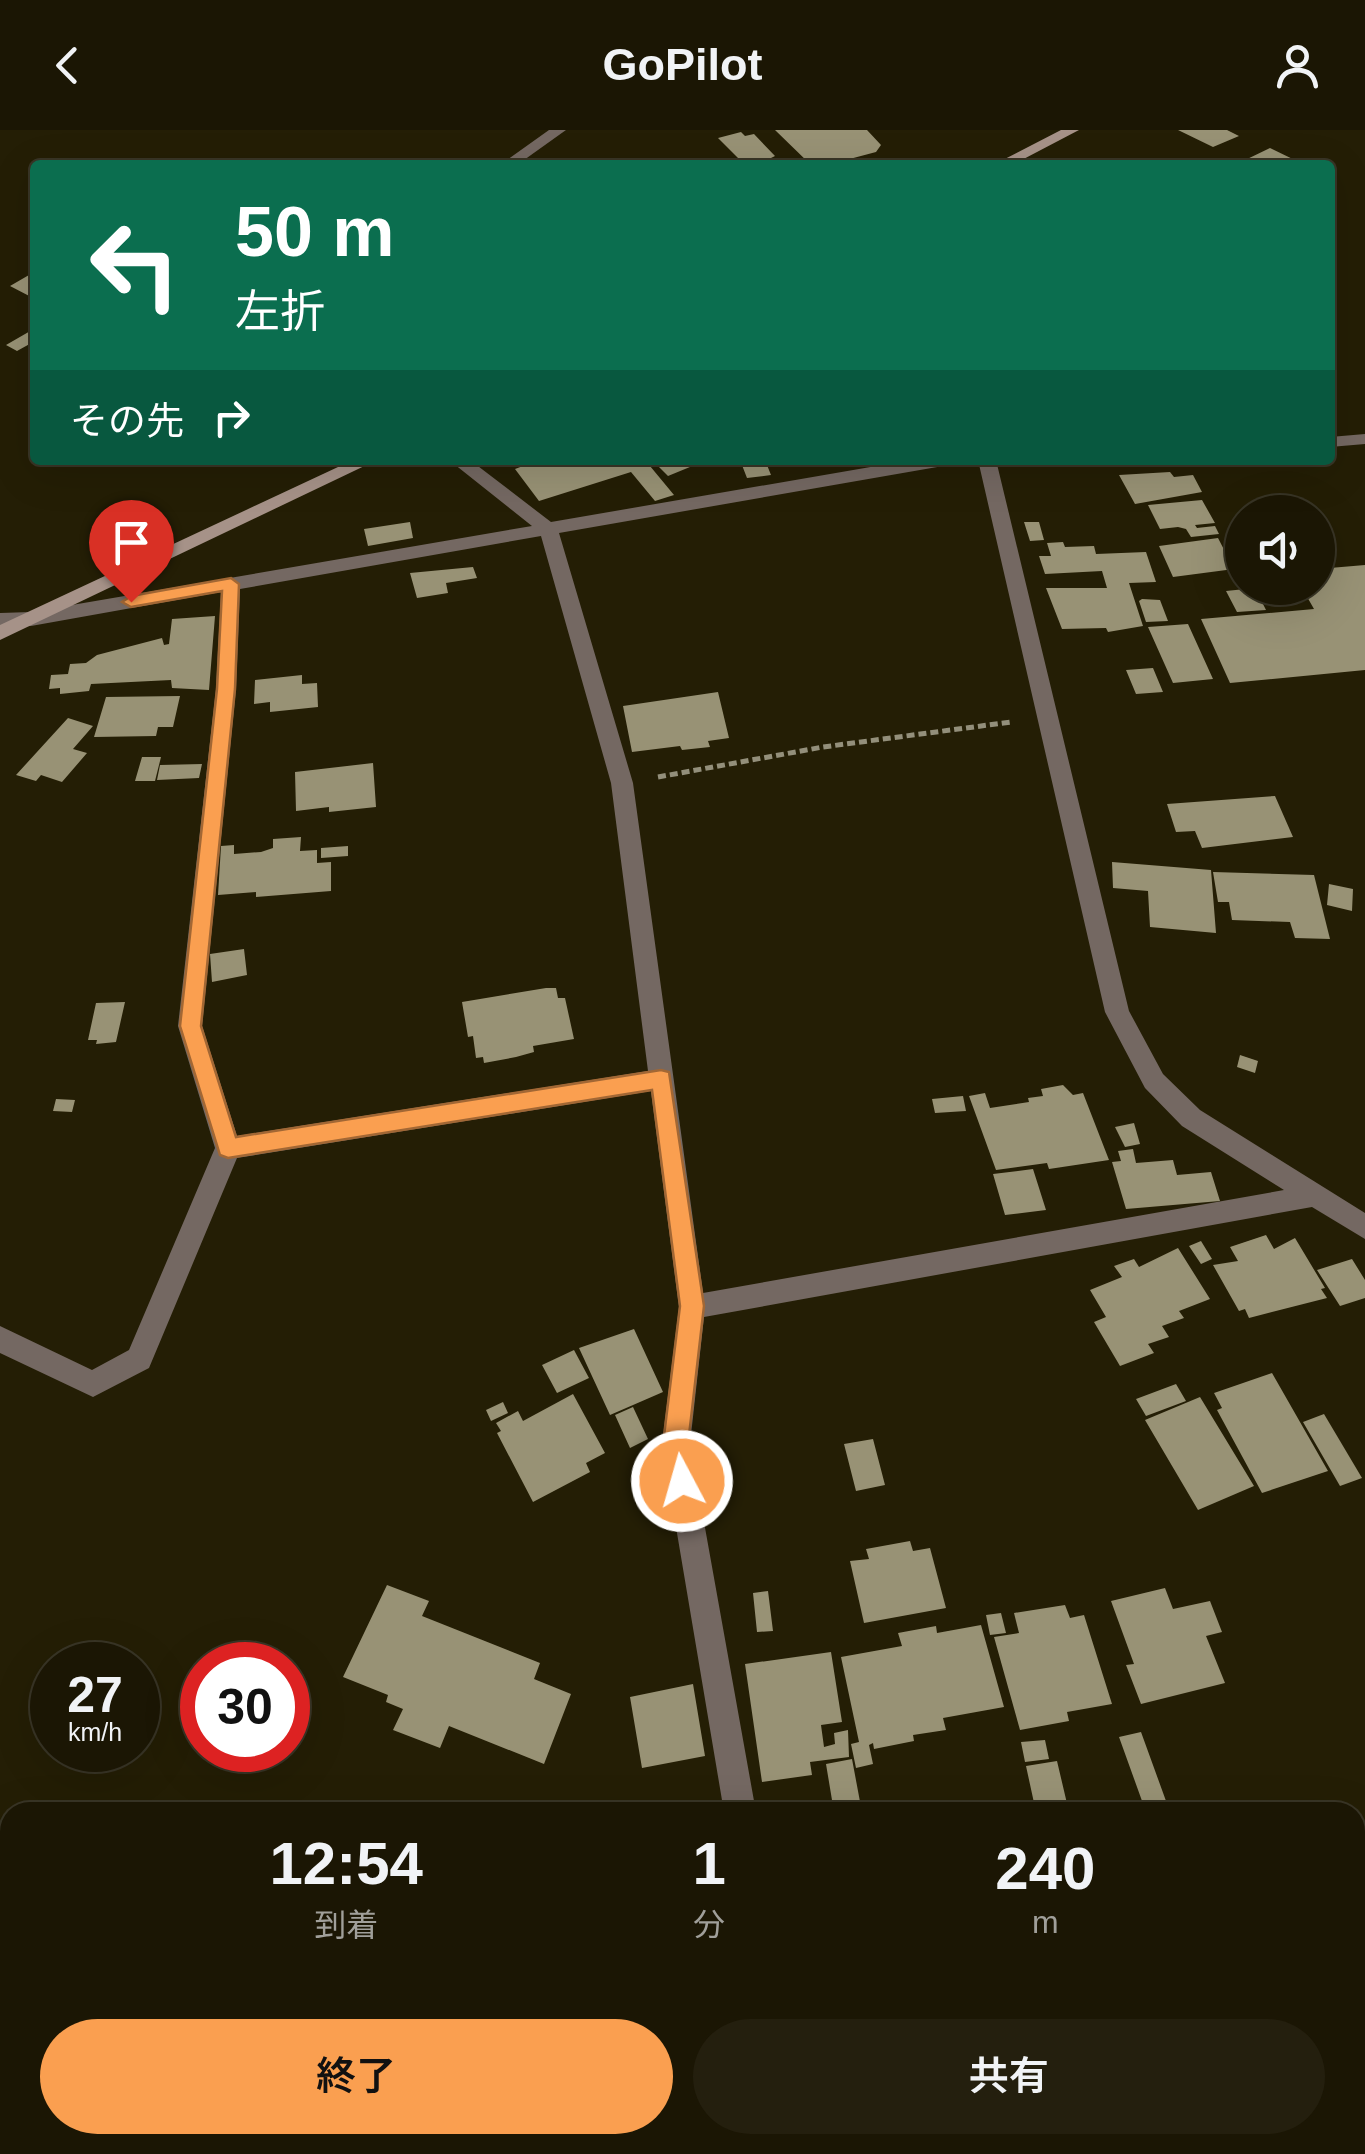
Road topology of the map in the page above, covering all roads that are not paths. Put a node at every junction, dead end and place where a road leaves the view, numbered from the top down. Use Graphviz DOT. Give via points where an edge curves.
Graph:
graph roads {
  1 [pos="559,130"];
  2 [pos="1072,130"];
  3 [pos="514,160"];
  4 [pos="1010,160"];
  5 [pos="1365,439"];
  6 [pos="1335,442"];
  7 [pos="357,465"];
  8 [pos="465,465"];
  9 [pos="913,465"];
  10 [pos="988,465"];
  11 [pos="548,529"];
  12 [pos="231,584"];
  13 [pos="31,619"];
  14 [pos="0,620"];
  15 [pos="0,634"];
  16 [pos="661,1079"];
  17 [pos="228,1148"];
  18 [pos="1312,1196"];
  19 [pos="1365,1227"];
  20 [pos="692,1306"];
  21 [pos="0,1339"];
  22 [pos="738,1802"];
  1 -- 3 [label="street"];
  2 -- 4 [label="street"];
  5 -- 6 [label="street"];
  7 -- 13 [label="street"];
  8 -- 11 [label="street"];
  9 -- 11 [label="street"];
  10 -- 18 [label="street" via="1117,1012 1154,1081 1191,1118"];
  11 -- 12 [label="street"];
  11 -- 16 [label="street" via="622,783"];
  12 -- 13 [label="street"];
  12 -- 17 [label="street" via="190,1026"];
  13 -- 14 [label="street"];
  13 -- 15 [label="street"];
  16 -- 17 [label="street"];
  16 -- 20 [label="street"];
  17 -- 21 [label="street" via="139,1359 93,1384"];
  18 -- 19 [label="street"];
  18 -- 20 [label="street"];
  20 -- 22 [label="street" via="676,1444"];
}
